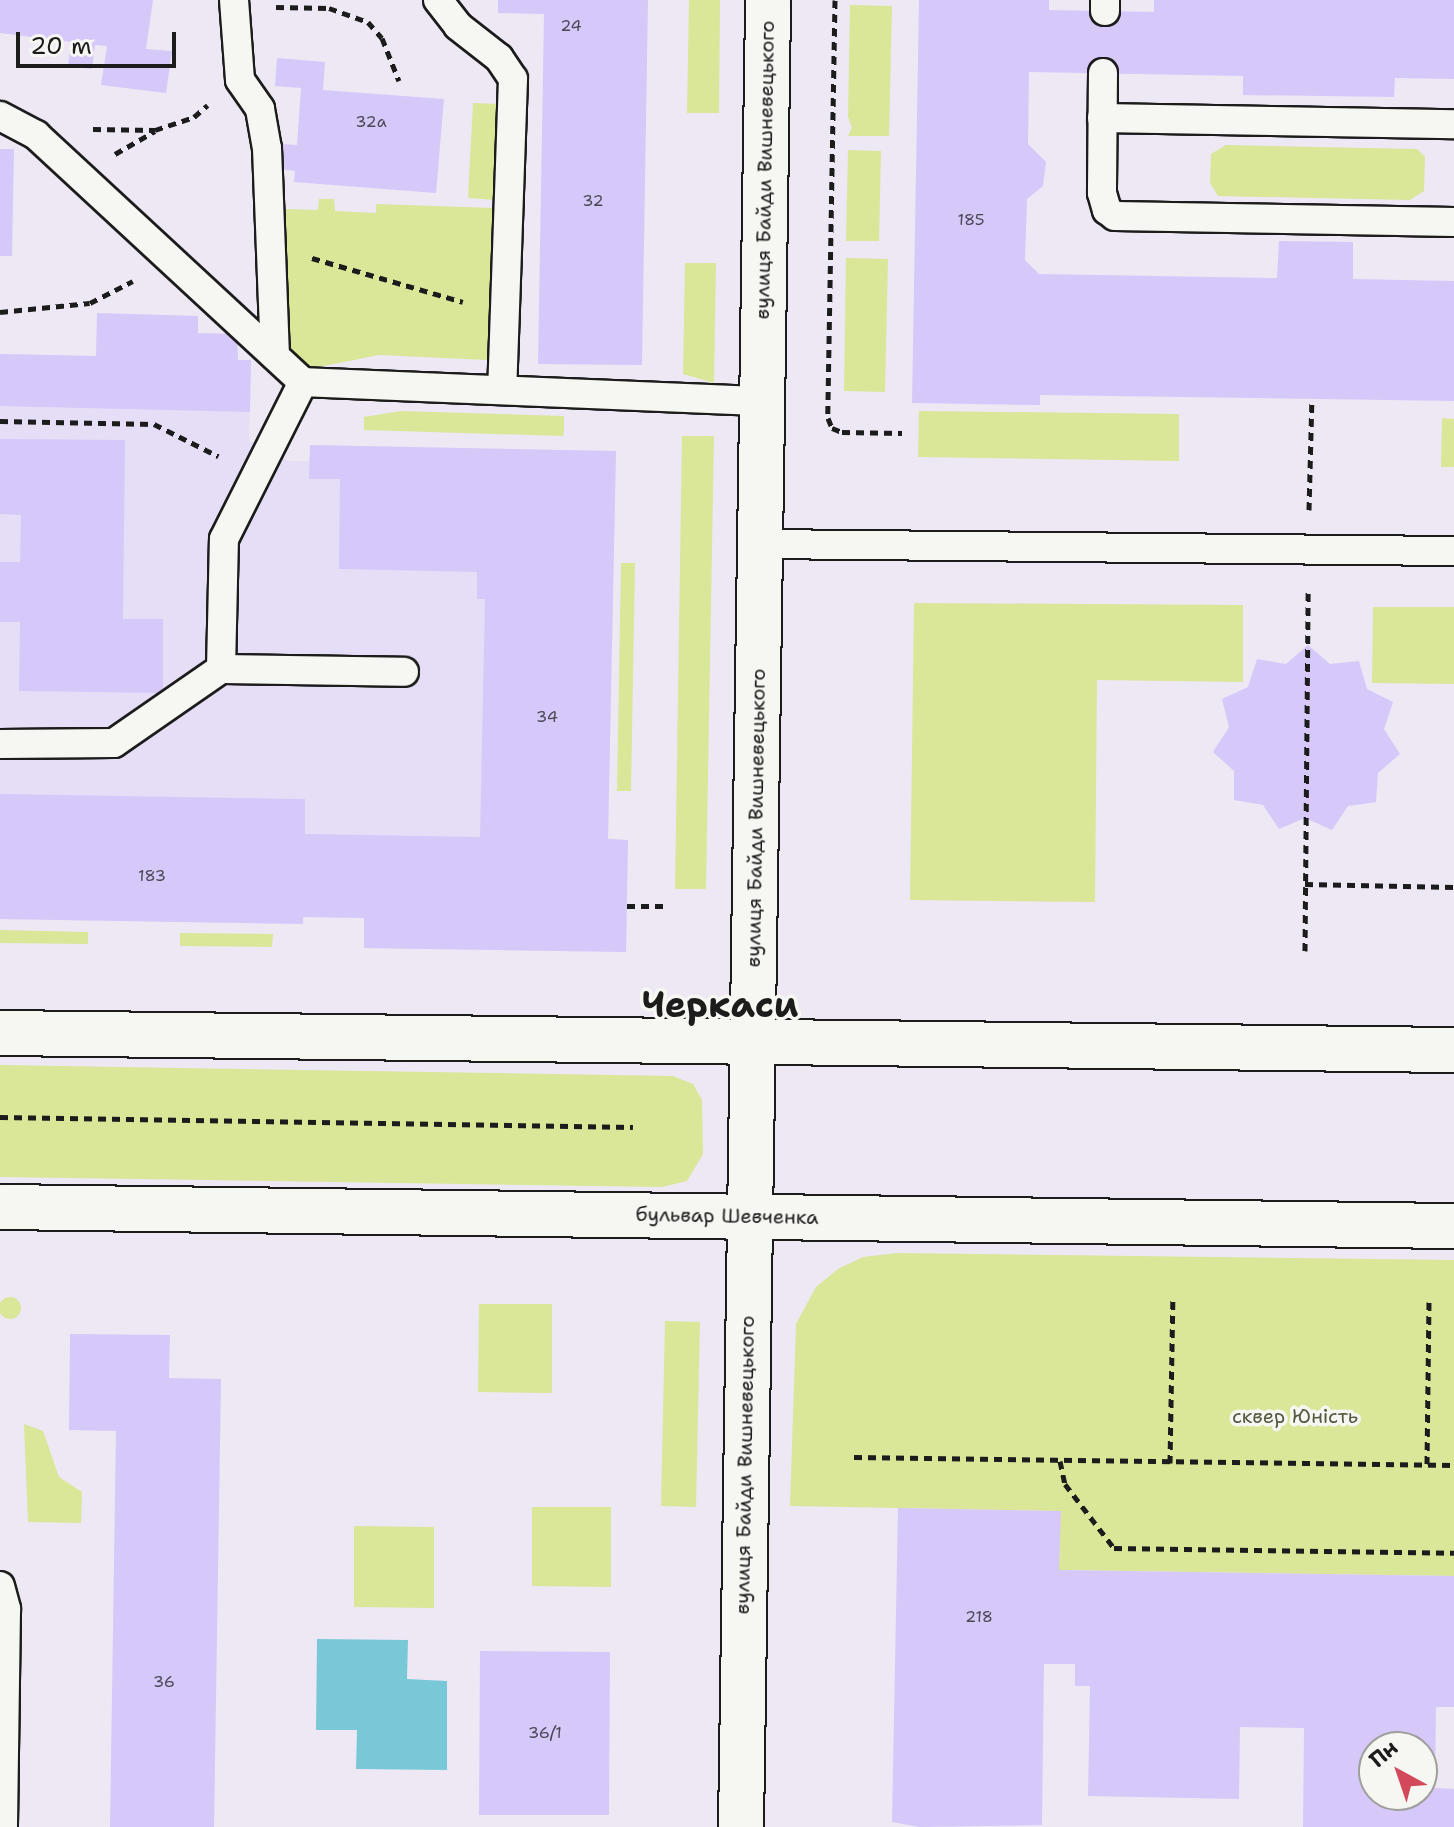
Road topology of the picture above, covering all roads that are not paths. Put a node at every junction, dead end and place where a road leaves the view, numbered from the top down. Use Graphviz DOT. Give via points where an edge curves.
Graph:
graph roads {
  1 [pos="438,0"];
  2 [pos="768,0"];
  3 [pos="234,3"];
  4 [pos="1103,73"];
  5 [pos="0,116"];
  6 [pos="1102,118"];
  7 [pos="1454,124"];
  8 [pos="1454,222"];
  9 [pos="275,356"];
  10 [pos="303,382"];
  11 [pos="502,389"];
  12 [pos="762,401"];
  13 [pos="760,544"];
  14 [pos="1454,551"];
  15 [pos="221,669"];
  16 [pos="404,672"];
  17 [pos="0,744"];
  18 [pos="0,1033"];
  19 [pos="753,1043"];
  20 [pos="1454,1050"];
  21 [pos="0,1207"];
  22 [pos="748,1216"];
  23 [pos="1454,1226"];
  24 [pos="0,1586"];
  25 [pos="3,1827"];
  26 [pos="741,1827"];
  1 -- 11 [label="lane" via="458,26 499,58 513,79"];
  2 -- 12 [label="main road, вулиця Байди Вишневецького"];
  3 -- 9 [label="lane" via="240,80 263,117"];
  4 -- 6 [label="lane"];
  5 -- 9 [label="lane" via="45,144"];
  6 -- 7 [label="lane"];
  6 -- 8 [label="lane" via="1103,203 1115,216"];
  9 -- 10 [label="lane"];
  10 -- 11 [label="lane"];
  10 -- 15 [label="lane" via="224,539"];
  11 -- 12 [label="lane"];
  12 -- 13 [label="main road, вулиця Байди Вишневецького"];
  13 -- 14 [label="lane"];
  13 -- 19 [label="main road, вулиця Байди Вишневецького"];
  15 -- 16 [label="lane"];
  15 -- 17 [label="lane" via="114,743"];
  18 -- 19 [label="main road"];
  19 -- 20 [label="main road"];
  19 -- 22 [label="main road, вулиця Байди Вишневецького"];
  21 -- 22 [label="main road, бульвар Шевченка"];
  22 -- 23 [label="main road, бульвар Шевченка"];
  22 -- 26 [label="main road, вулиця Байди Вишневецького"];
  24 -- 25 [label="lane" via="6,1609"];
}
